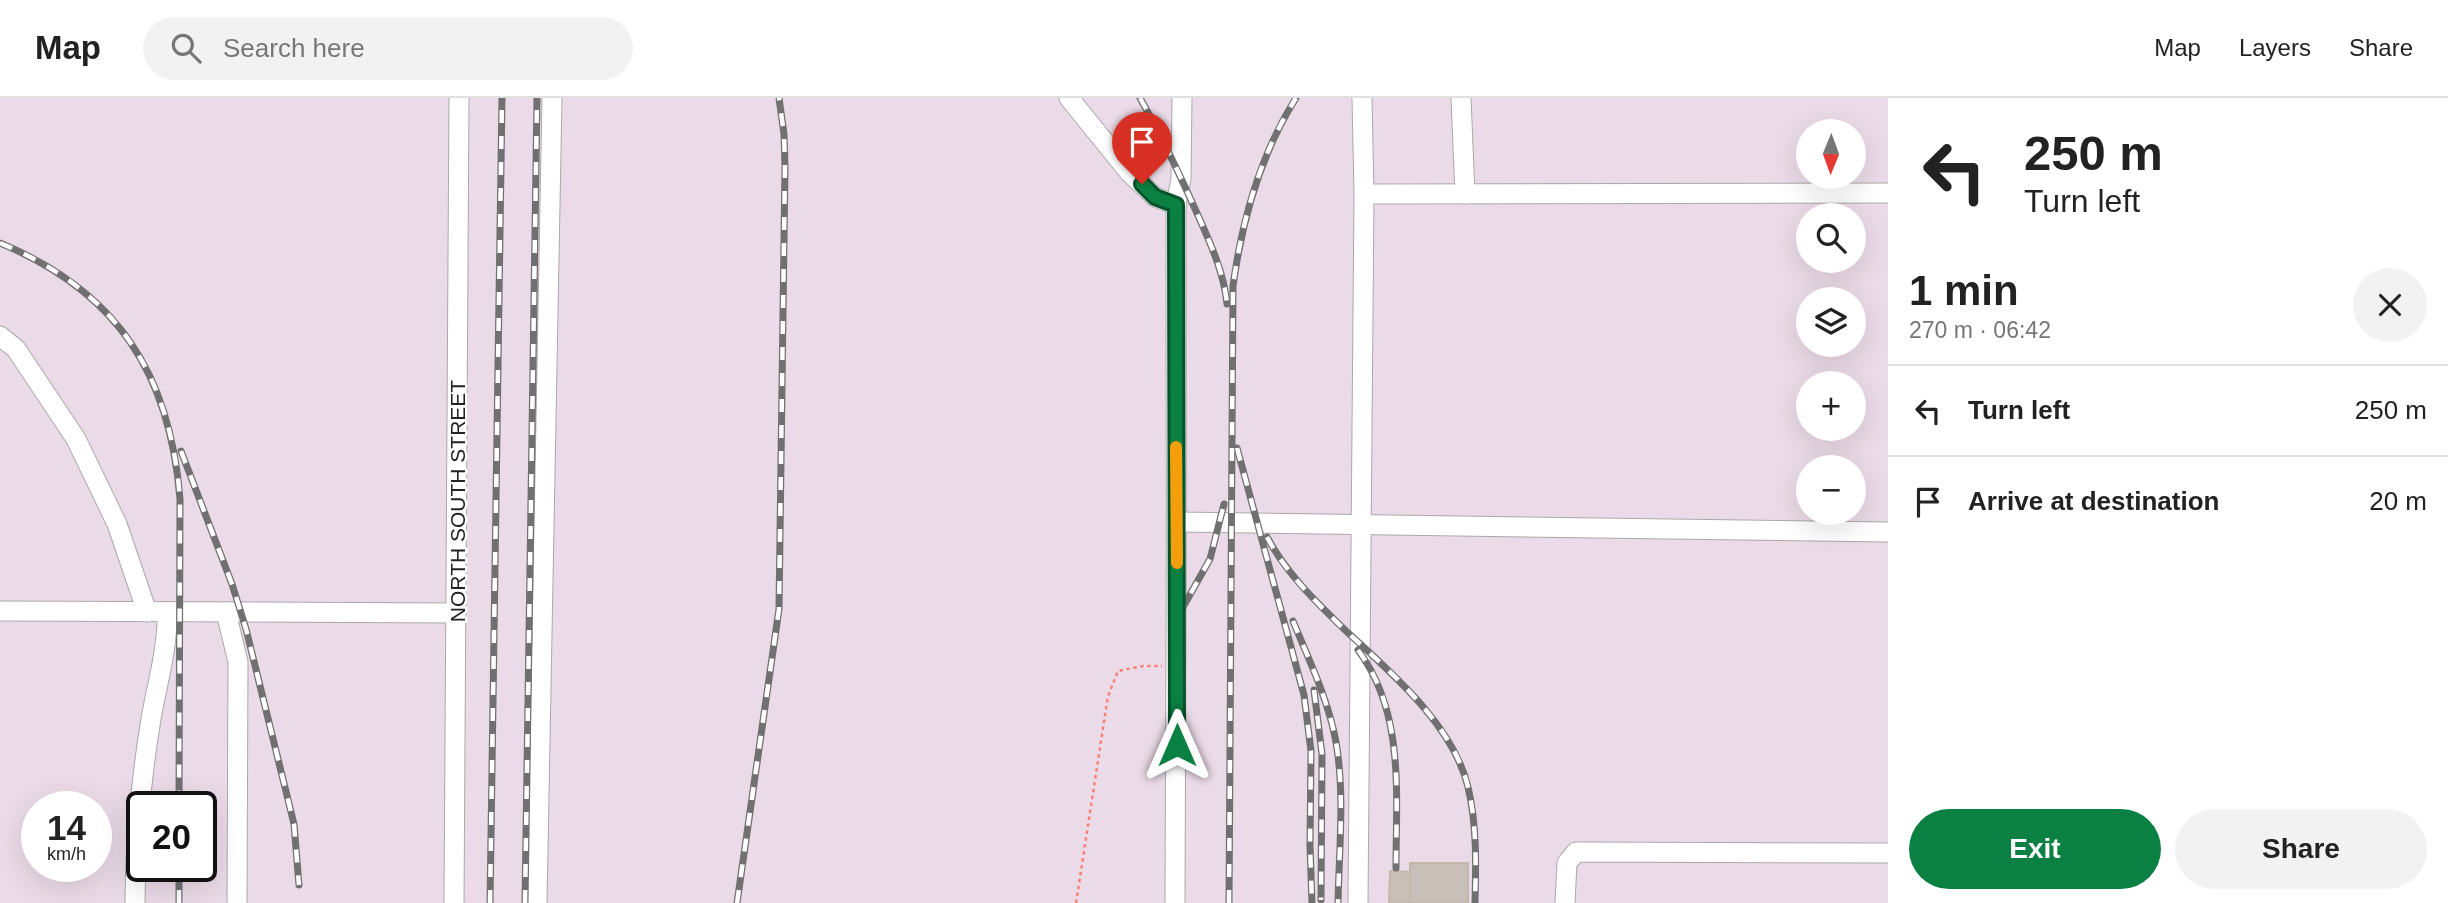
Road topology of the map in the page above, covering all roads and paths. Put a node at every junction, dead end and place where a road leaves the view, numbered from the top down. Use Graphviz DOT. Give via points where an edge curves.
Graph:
graph roads {
  1 [pos="459,98"];
  2 [pos="552,98"];
  3 [pos="1069,98"];
  4 [pos="1182,98"];
  5 [pos="1362,98"];
  6 [pos="1461,98"];
  7 [pos="1364,194"];
  8 [pos="1465,194"];
  9 [pos="1888,194"];
  10 [pos="1176,205"];
  11 [pos="0,336"];
  12 [pos="1176,522"];
  13 [pos="1362,526"];
  14 [pos="1888,532"];
  15 [pos="0,611"];
  16 [pos="147,612"];
  17 [pos="167,612"];
  18 [pos="226,612"];
  19 [pos="456,613"];
  20 [pos="1177,665"];
  21 [pos="1888,853"];
  22 [pos="135,903"];
  23 [pos="237,903"];
  24 [pos="454,903"];
  25 [pos="537,903"];
  26 [pos="1076,903"];
  27 [pos="1175,903"];
  28 [pos="1359,903"];
  29 [pos="1565,903"];
  1 -- 19 [label="lane, NORTH SOUTH STREET"];
  2 -- 25 [label="lane"];
  3 -- 10 [label="lane" via="1129,172 1155,197"];
  4 -- 10 [label="lane" via="1181,179"];
  5 -- 7 [label="lane"];
  6 -- 8 [label="lane"];
  7 -- 8 [label="lane"];
  7 -- 13 [label="lane"];
  8 -- 9 [label="lane"];
  10 -- 12 [label="lane"];
  11 -- 16 [label="lane" via="16,349 76,439 117,524"];
  12 -- 13 [label="lane"];
  12 -- 20 [label="lane"];
  13 -- 14 [label="lane"];
  13 -- 28 [label="lane"];
  15 -- 16 [label="lane"];
  16 -- 17 [label="lane"];
  17 -- 18 [label="lane"];
  17 -- 22 [label="lane" via="135,850"];
  18 -- 19 [label="lane"];
  18 -- 23 [label="lane" via="238,662"];
  19 -- 24 [label="lane, NORTH SOUTH STREET"];
  20 -- 26 [label="path" via="1118,671 1108,696"];
  20 -- 27 [label="lane"];
  21 -- 29 [label="lane" via="1576,852 1567,863"];
}
